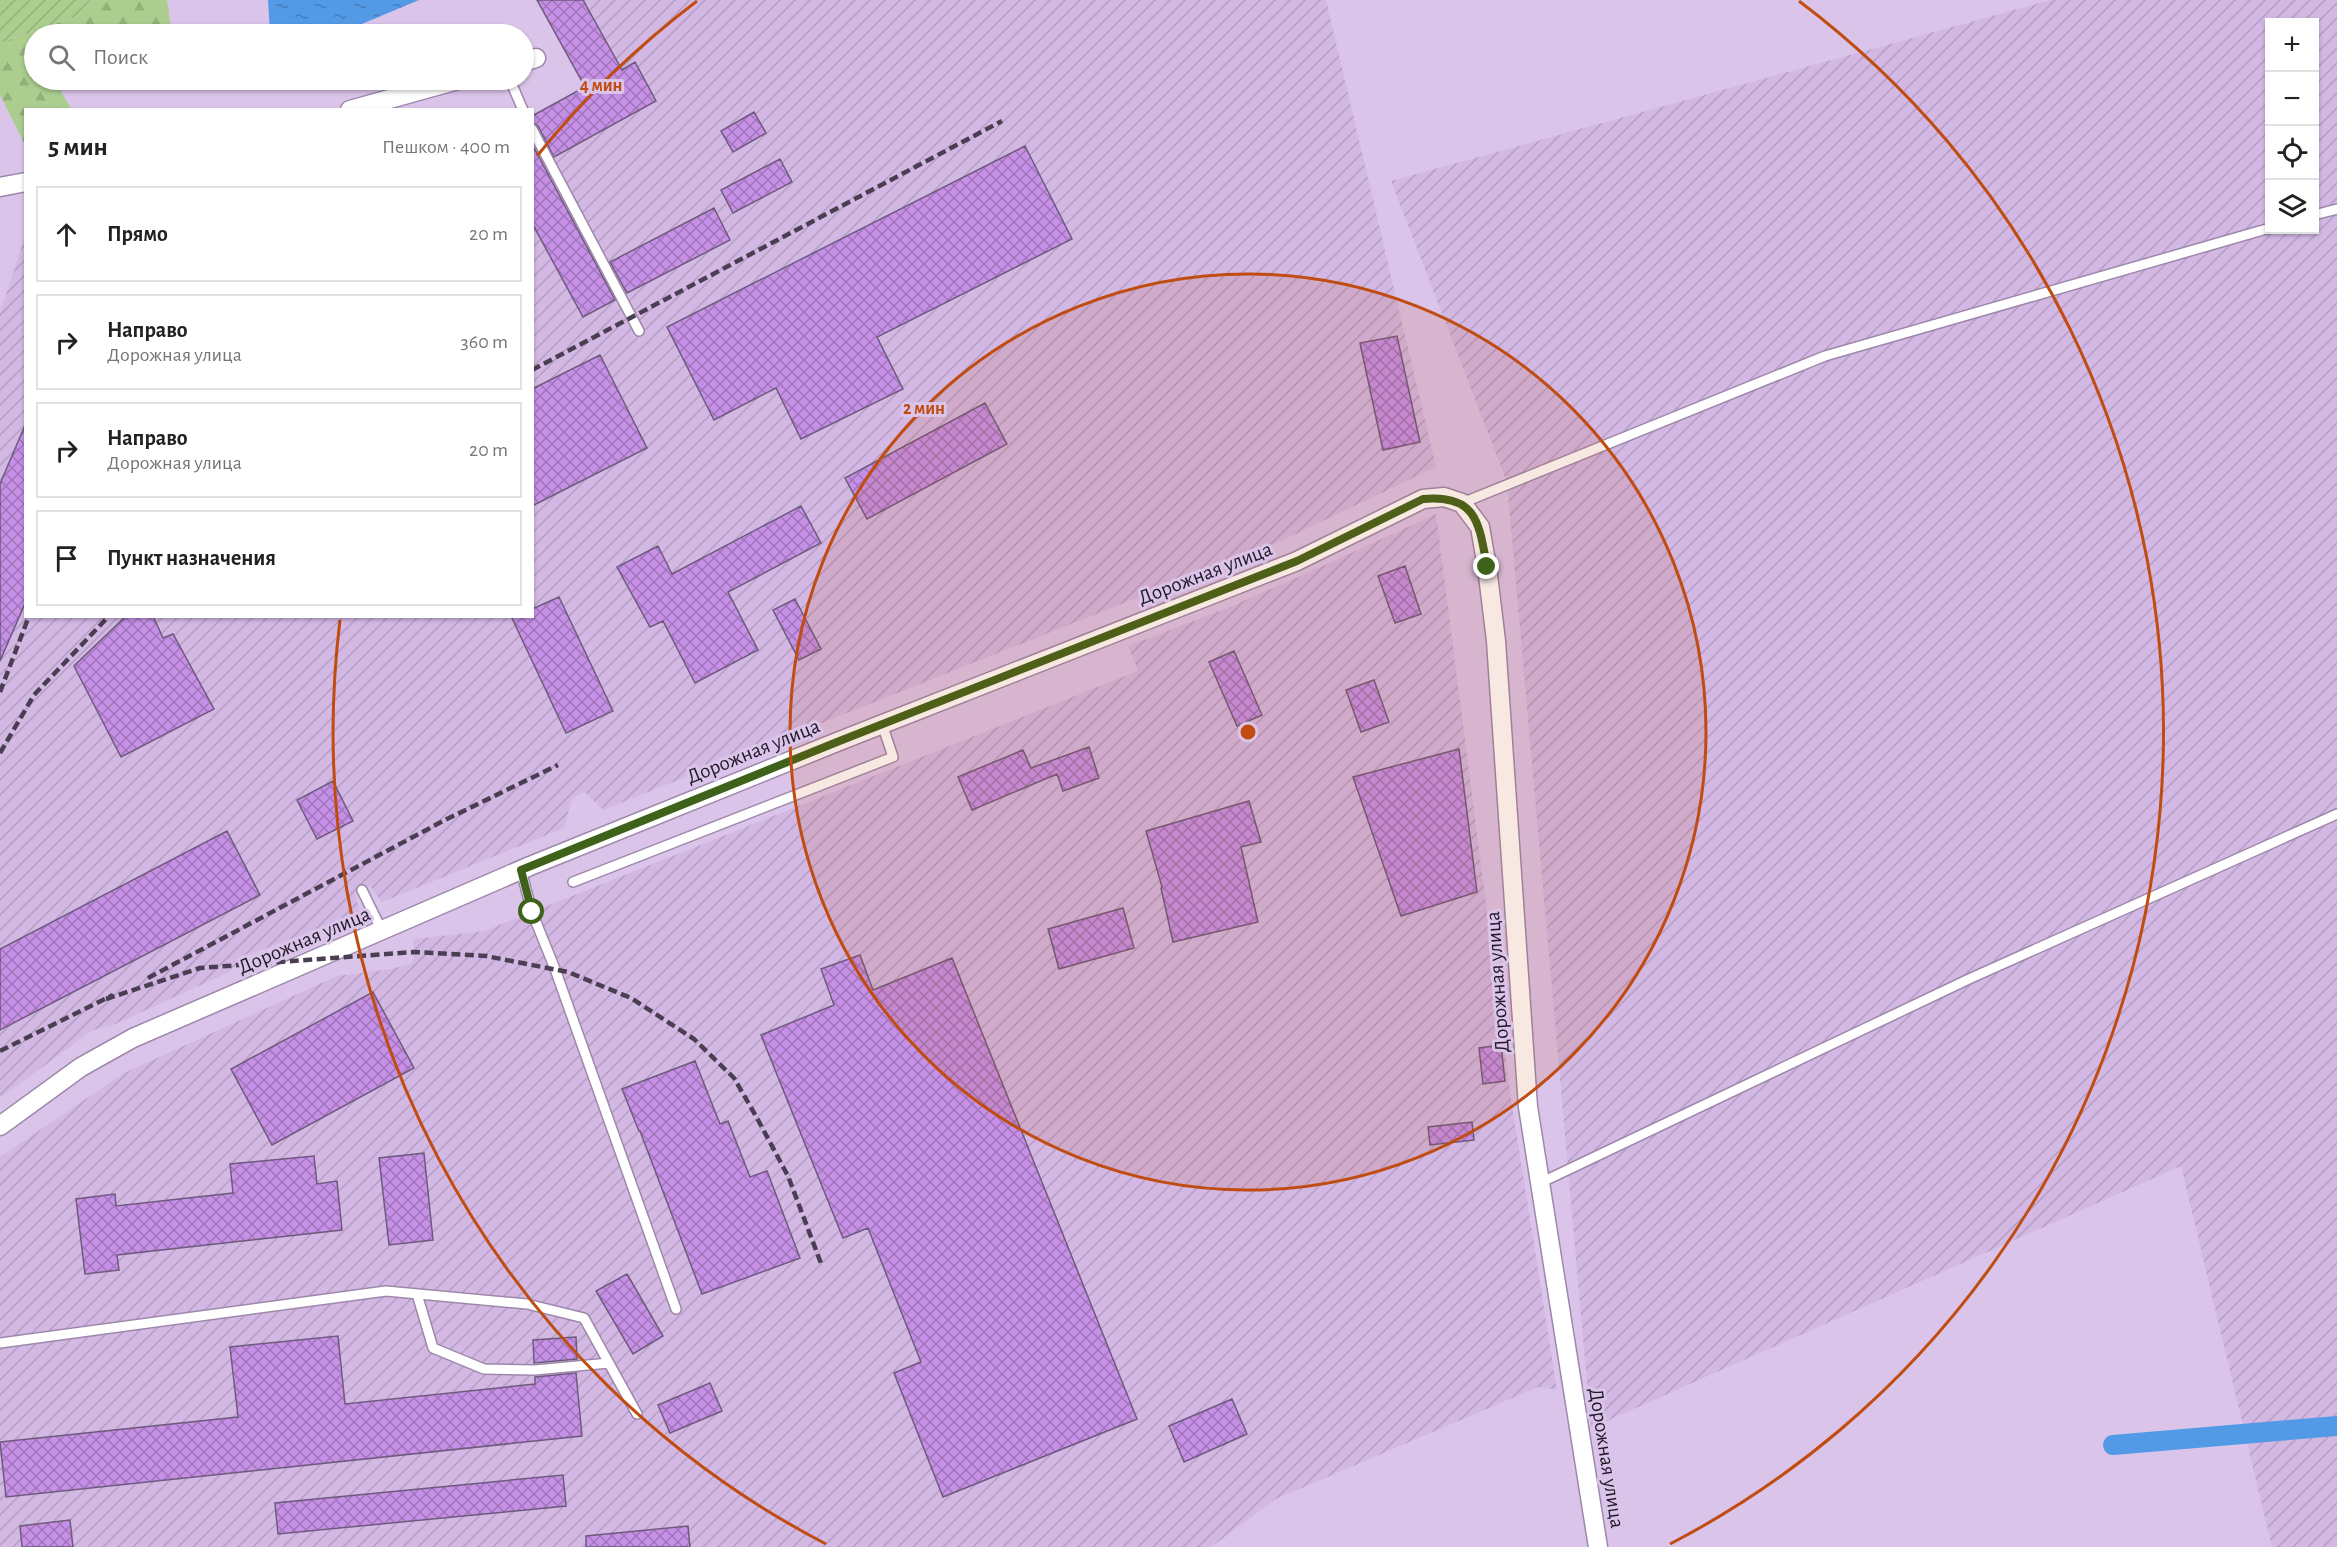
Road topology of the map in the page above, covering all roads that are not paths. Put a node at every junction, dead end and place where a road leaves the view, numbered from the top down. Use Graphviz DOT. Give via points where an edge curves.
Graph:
graph roads {
  1 [pos="422,90"];
  2 [pos="514,90"];
  3 [pos="357,108"];
  4 [pos="522,108"];
  5 [pos="534,133"];
  6 [pos="24,182"];
  7 [pos="0,187"];
  8 [pos="2337,209"];
  9 [pos="2319,214"];
  10 [pos="2265,229"];
  11 [pos="639,331"];
  12 [pos="1462,503"];
  13 [pos="882,724"];
  14 [pos="2337,814"];
  15 [pos="521,870"];
  16 [pos="573,882"];
  17 [pos="362,890"];
  18 [pos="382,931"];
  19 [pos="0,1126"];
  20 [pos="1540,1183"];
  21 [pos="417,1294"];
  22 [pos="676,1309"];
  23 [pos="0,1343"];
  24 [pos="609,1363"];
  25 [pos="637,1414"];
  26 [pos="1598,1547"];
  1 -- 3 [label="street"];
  2 -- 4 [label="lane"];
  5 -- 11 [label="lane"];
  6 -- 7 [label="street"];
  8 -- 9 [label="lane"];
  10 -- 12 [label="lane" via="1825,356"];
  12 -- 13 [label="street, Дорожная улица" via="1444,497 1423,499 1297,561"];
  12 -- 20 [label="street, Дорожная улица" via="1480,527 1496,640 1528,1107"];
  13 -- 15 [label="street, Дорожная улица"];
  13 -- 16 [label="lane" via="893,758"];
  14 -- 20 [label="lane" via="1969,979"];
  15 -- 18 [label="street, Дорожная улица"];
  15 -- 22 [label="lane" via="532,912"];
  17 -- 18 [label="lane"];
  18 -- 19 [label="street, Дорожная улица" via="133,1038 81,1067"];
  20 -- 26 [label="street, Дорожная улица"];
  21 -- 23 [label="lane" via="386,1291"];
  21 -- 24 [label="lane" via="527,1304 584,1318"];
  21 -- 24 [label="lane" via="433,1348 484,1369 535,1370"];
  24 -- 25 [label="lane"];
}
